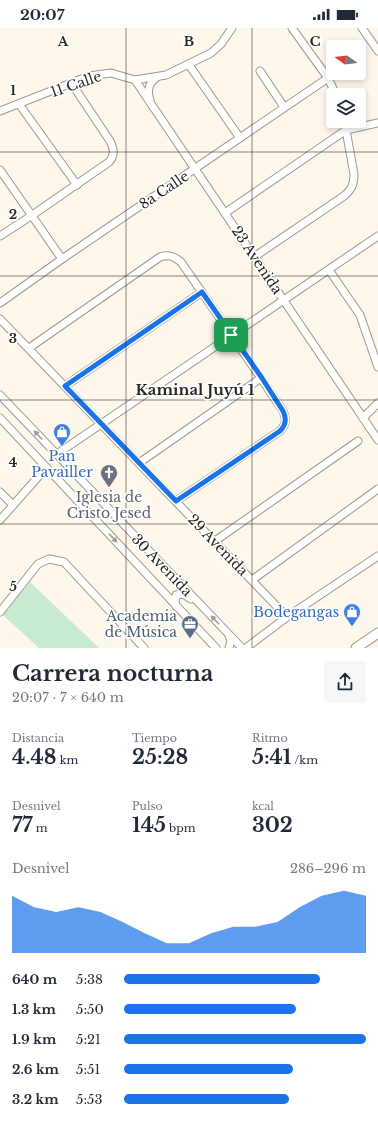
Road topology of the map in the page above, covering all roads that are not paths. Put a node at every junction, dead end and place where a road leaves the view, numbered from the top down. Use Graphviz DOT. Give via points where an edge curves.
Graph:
graph roads {
  1 [pos="232,28"];
  2 [pos="292,28"];
  3 [pos="362,28"];
  4 [pos="378,51"];
  5 [pos="189,65"];
  6 [pos="260,71"];
  7 [pos="326,75"];
  8 [pos="158,77"];
  9 [pos="326,79"];
  10 [pos="135,80"];
  11 [pos="72,84"];
  12 [pos="19,104"];
  13 [pos="151,104"];
  14 [pos="284,107"];
  15 [pos="0,111"];
  16 [pos="378,123"];
  17 [pos="346,130"];
  18 [pos="240,138"];
  19 [pos="195,169"];
  20 [pos="0,170"];
  21 [pos="77,185"];
  22 [pos="225,213"];
  23 [pos="31,216"];
  24 [pos="0,236"];
  25 [pos="378,236"];
  26 [pos="254,257"];
  27 [pos="62,259"];
  28 [pos="329,270"];
  29 [pos="202,292"];
  30 [pos="284,300"];
  31 [pos="0,303"];
  32 [pos="0,318"];
  33 [pos="231,335"];
  34 [pos="29,348"];
  35 [pos="378,367"];
  36 [pos="262,378"];
  37 [pos="65,386"];
  38 [pos="0,394"];
  39 [pos="378,403"];
  40 [pos="0,418"];
  41 [pos="363,418"];
  42 [pos="102,424"];
  43 [pos="378,440"];
  44 [pos="358,441"];
  45 [pos="57,454"];
  46 [pos="139,463"];
  47 [pos="48,468"];
  48 [pos="378,489"];
  49 [pos="0,492"];
  50 [pos="176,501"];
  51 [pos="13,505"];
  52 [pos="0,520"];
  53 [pos="214,541"];
  54 [pos="378,556"];
  55 [pos="252,580"];
  56 [pos="200,605"];
  57 [pos="176,606"];
  58 [pos="0,612"];
  59 [pos="287,617"];
  60 [pos="378,633"];
  61 [pos="228,634"];
  62 [pos="144,648"];
  63 [pos="216,648"];
  64 [pos="229,648"];
  65 [pos="242,648"];
  66 [pos="246,648"];
  67 [pos="356,648"];
  1 -- 5 [label="street, 11 Calle" via="217,49"];
  2 -- 7 [label="street"];
  3 -- 4 [label="street"];
  5 -- 8 [label="street, 11 Calle"];
  5 -- 18 [label="street"];
  6 -- 14 [label="street"];
  8 -- 10 [label="street, 11 Calle"];
  8 -- 13 [label="street" via="148,89"];
  9 -- 14 [label="street, 8a Calle"];
  10 -- 11 [label="street, 11 Calle" via="111,73 89,76"];
  10 -- 13 [label="street, 23 Avenida"];
  11 -- 12 [label="street, 11 Calle"];
  11 -- 21 [label="street" via="113,148 109,162"];
  12 -- 15 [label="street, 11 Calle"];
  12 -- 21 [label="street"];
  13 -- 19 [label="street, 23 Avenida"];
  14 -- 18 [label="street, 8a Calle"];
  16 -- 17 [label="street"];
  17 -- 22 [label="street"];
  17 -- 26 [label="street" via="354,174 351,188 344,196"];
  18 -- 19 [label="street, 8a Calle"];
  19 -- 22 [label="street, 23 Avenida"];
  19 -- 27 [label="street, 8a Calle"];
  20 -- 23 [label="street"];
  21 -- 23 [label="street"];
  22 -- 26 [label="street, 23 Avenida"];
  23 -- 24 [label="street"];
  23 -- 27 [label="street"];
  25 -- 28 [label="street"];
  26 -- 30 [label="street, 23 Avenida"];
  27 -- 31 [label="street, 8a Calle"];
  28 -- 30 [label="street"];
  28 -- 35 [label="street" via="360,315"];
  29 -- 33 [label="street"];
  29 -- 34 [label="street" via="181,262 169,255 163,256"];
  29 -- 37 [label="street"];
  30 -- 33 [label="street"];
  30 -- 41 [label="street, 23 Avenida"];
  32 -- 34 [label="street, 29 Avenida"];
  33 -- 36 [label="street"];
  33 -- 42 [label="street"];
  34 -- 37 [label="street, 29 Avenida"];
  36 -- 46 [label="street"];
  36 -- 50 [label="street" via="283,411 286,422 284,427"];
  37 -- 42 [label="street, 29 Avenida"];
  45 -- 38 [label="street, 30 Avenida, one-way"];
  39 -- 41 [label="street"];
  40 -- 47 [label="street, 30 Avenida"];
  41 -- 43 [label="street, 23 Avenida"];
  42 -- 45 [label="street"];
  42 -- 46 [label="street, 29 Avenida"];
  44 -- 53 [label="street"];
  45 -- 56 [label="street, 30 Avenida"];
  46 -- 50 [label="street, 29 Avenida"];
  47 -- 51 [label="street"];
  47 -- 57 [label="street, 30 Avenida, one-way"];
  48 -- 55 [label="street"];
  49 -- 51 [label="street"];
  50 -- 53 [label="street, 29 Avenida"];
  51 -- 52 [label="street"];
  53 -- 55 [label="street, 29 Avenida"];
  54 -- 59 [label="street"];
  55 -- 59 [label="street, 29 Avenida"];
  56 -- 57 [label="street" via="183,594 176,595"];
  61 -- 56 [label="street, 30 Avenida, one-way"];
  57 -- 63 [label="street, 30 Avenida"];
  58 -- 62 [label="street" via="38,564 49,559 64,562"];
  59 -- 66 [label="street"];
  60 -- 67 [label="main road"];
  61 -- 64 [label="street" via="231,641"];
  61 -- 65 [label="street, 30 Avenida"];
}
